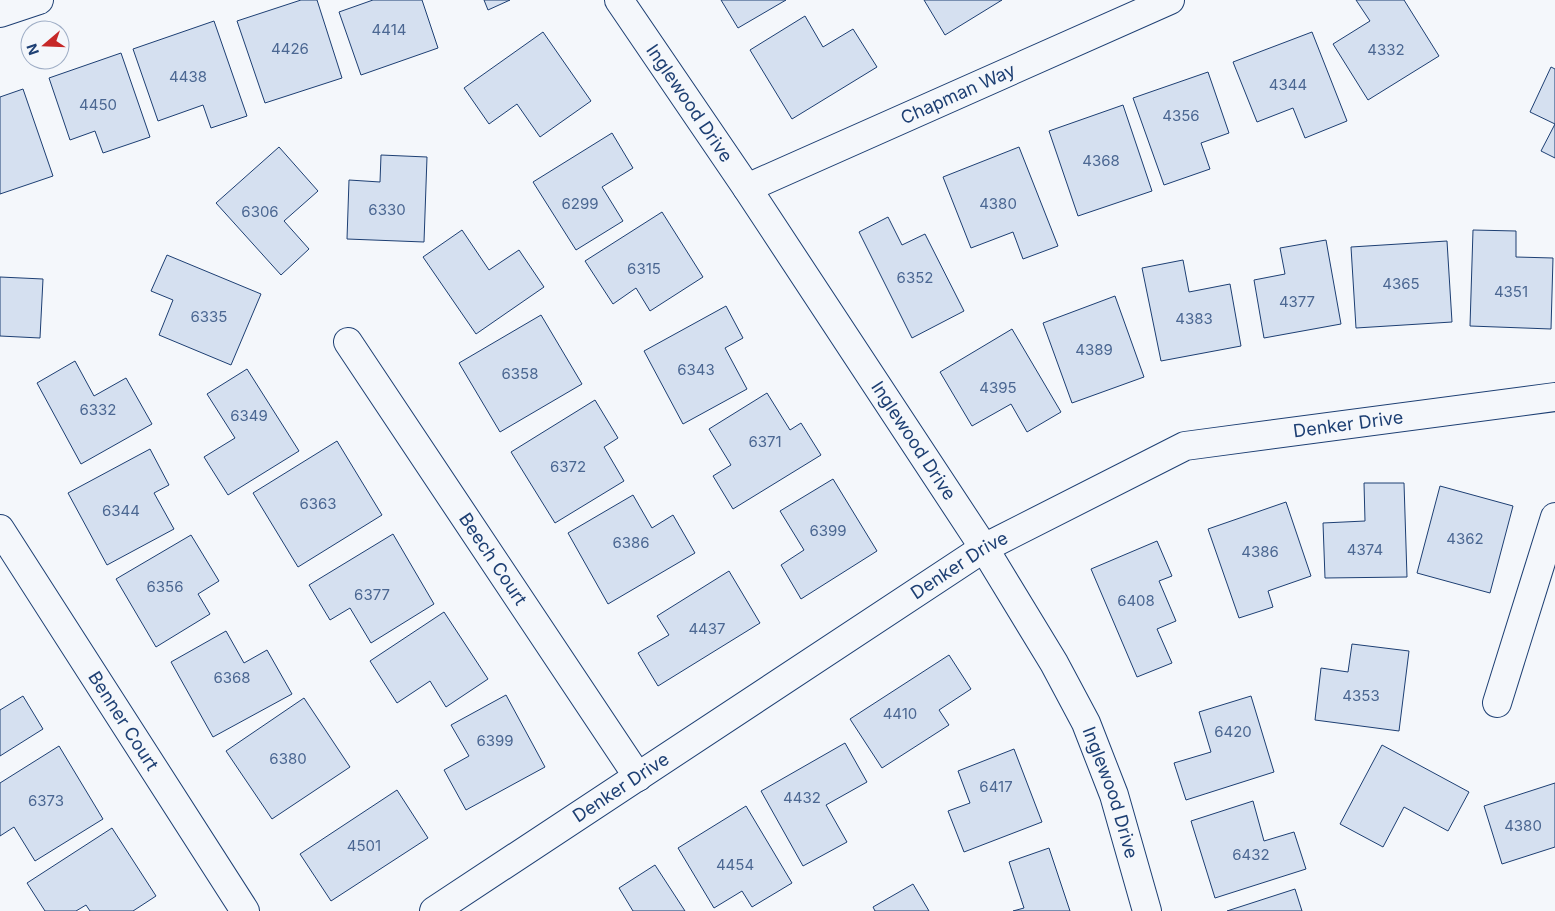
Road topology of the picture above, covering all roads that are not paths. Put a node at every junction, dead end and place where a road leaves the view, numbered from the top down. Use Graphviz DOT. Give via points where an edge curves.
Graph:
graph roads {
  1 [pos="39,0"];
  2 [pos="620,0"];
  3 [pos="1170,0"];
  4 [pos="1122,9"];
  5 [pos="0,13"];
  6 [pos="747,188"];
  7 [pos="348,342"];
  8 [pos="1555,397"];
  9 [pos="1555,517"];
  10 [pos="0,529"];
  11 [pos="984,548"];
  12 [pos="1498,702"];
  13 [pos="638,777"];
  14 [pos="245,911"];
  15 [pos="434,911"];
  16 [pos="1147,911"];
  1 -- 5 [label="street"];
  2 -- 6 [label="street, Inglewood Drive"];
  3 -- 4 [label="street, Chapman Way"];
  4 -- 6 [label="street, Chapman Way"];
  6 -- 11 [label="street, Inglewood Drive"];
  7 -- 13 [label="street, Beech Court"];
  8 -- 11 [label="street, Denker Drive" via="1185,446"];
  9 -- 12 [label="street"];
  10 -- 14 [label="street, Benner Court"];
  11 -- 13 [label="street, Denker Drive"];
  11 -- 16 [label="street, Inglewood Drive" via="1054,663 1086,723 1114,795"];
  13 -- 15 [label="street, Denker Drive"];
}
